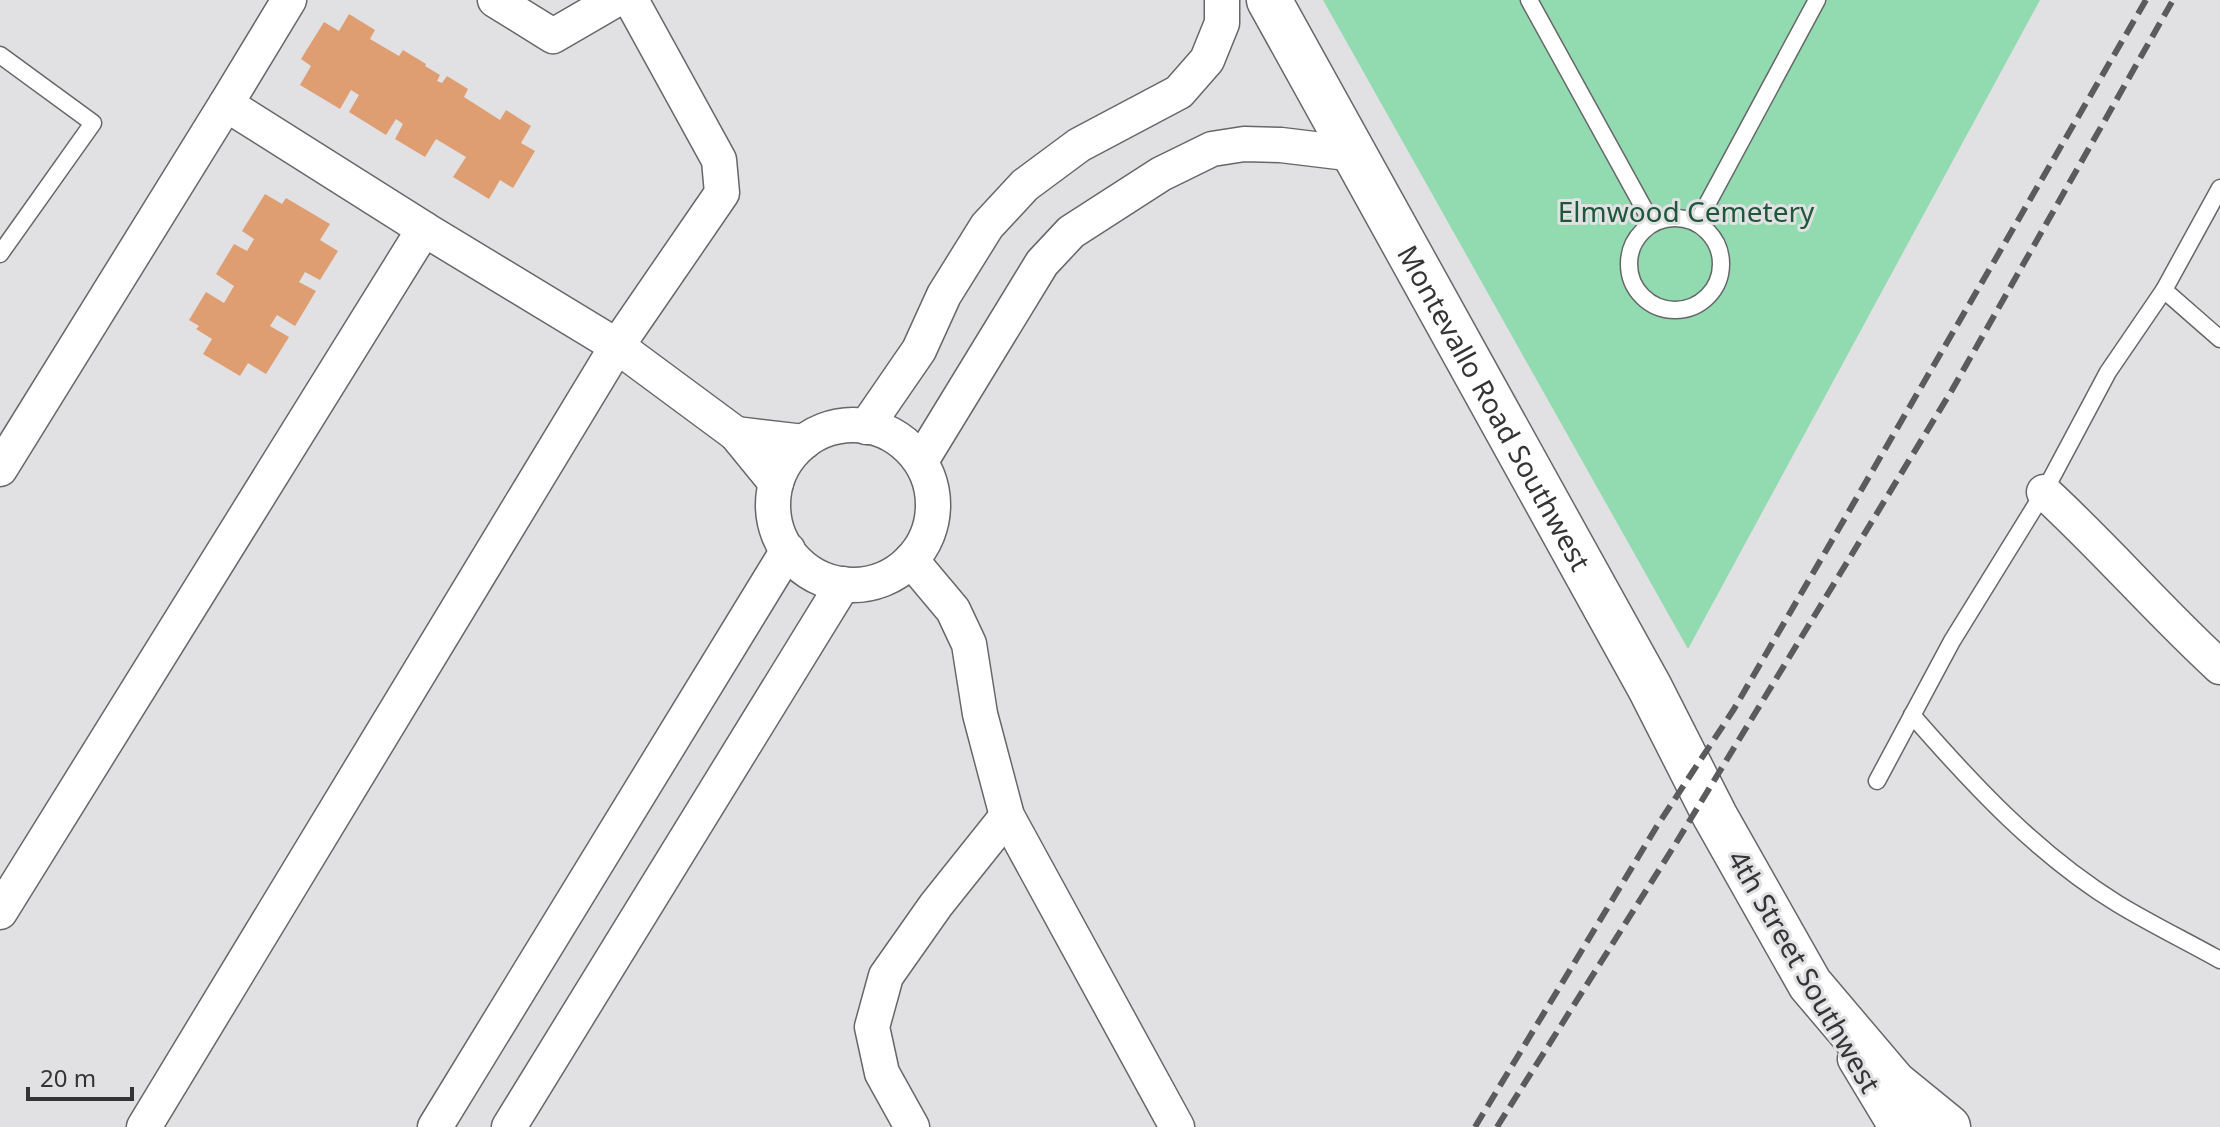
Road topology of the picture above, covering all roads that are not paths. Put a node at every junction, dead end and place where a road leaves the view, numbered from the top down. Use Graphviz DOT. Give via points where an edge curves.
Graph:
graph roads {
  1 [pos="289,0"];
  2 [pos="495,0"];
  3 [pos="615,0"];
  4 [pos="631,0"];
  5 [pos="1222,0"];
  6 [pos="1529,0"];
  7 [pos="1817,0"];
  8 [pos="1274,2"];
  9 [pos="0,55"];
  10 [pos="226,104"];
  11 [pos="1355,154"];
  12 [pos="2220,188"];
  13 [pos="1652,223"];
  14 [pos="1697,223"];
  15 [pos="424,229"];
  16 [pos="0,254"];
  17 [pos="2164,290"];
  18 [pos="2220,339"];
  19 [pos="617,346"];
  20 [pos="866,427"];
  21 [pos="736,434"];
  22 [pos="804,442"];
  23 [pos="921,461"];
  24 [pos="0,469"];
  25 [pos="776,483"];
  26 [pos="2044,492"];
  27 [pos="788,550"];
  28 [pos="911,560"];
  29 [pos="843,584"];
  30 [pos="2220,667"];
  31 [pos="1912,715"];
  32 [pos="1877,781"];
  33 [pos="1007,816"];
  34 [pos="1715,816"];
  35 [pos="0,912"];
  36 [pos="2220,960"];
  37 [pos="1810,984"];
  38 [pos="144,1127"];
  39 [pos="435,1127"];
  40 [pos="509,1127"];
  41 [pos="912,1127"];
  42 [pos="1177,1127"];
  43 [pos="1896,1127"];
  44 [pos="1948,1127"];
  1 -- 10 [label="street"];
  2 -- 3 [label="street" via="553,36"];
  4 -- 19 [label="street" via="719,160 722,193"];
  5 -- 20 [label="street" via="1222,23 1207,60 1179,92 1079,145 1025,185 987,226 944,295 919,350"];
  6 -- 13 [label="lane"];
  7 -- 14 [label="lane"];
  8 -- 11 [label="main road, Montevallo Road Southwest"];
  9 -- 16 [label="lane" via="93,123"];
  10 -- 15 [label="street"];
  10 -- 24 [label="street"];
  11 -- 23 [label="street" via="1281,145 1212,149 1161,174 1071,232 1042,263"];
  11 -- 34 [label="main road, Montevallo Road Southwest" via="1650,688"];
  12 -- 17 [label="lane"];
  13 -- 14 [label="lane" via="1669,218"];
  13 -- 14 [label="lane" via="1638,235 1628,269 1646,300 1680,310 1698,305 1720,276 1716,241"];
  15 -- 19 [label="street"];
  15 -- 35 [label="street"];
  17 -- 18 [label="lane"];
  17 -- 26 [label="lane" via="2108,372"];
  19 -- 21 [label="street"];
  19 -- 38 [label="street"];
  20 -- 22 [label="street" via="827,429"];
  20 -- 23 [label="street" via="903,442"];
  21 -- 22 [label="street"];
  21 -- 25 [label="street"];
  22 -- 25 [label="street" via="786,460"];
  23 -- 28 [label="street" via="931,486 933,512 926,538"];
  25 -- 27 [label="street" via="773,509"];
  26 -- 30 [label="street"];
  26 -- 31 [label="lane"];
  27 -- 29 [label="street" via="813,574"];
  27 -- 39 [label="street"];
  28 -- 29 [label="street" via="890,576"];
  28 -- 33 [label="street" via="953,610 969,644 980,714"];
  29 -- 40 [label="street"];
  31 -- 32 [label="lane"];
  31 -- 36 [label="lane" via="2035,843 2117,903"];
  33 -- 41 [label="street" via="886,976 872,1027 882,1073"];
  33 -- 42 [label="street"];
  34 -- 37 [label="main road, 4th Street Southwest"];
  37 -- 43 [label="street, 4th Street Southwest"];
  37 -- 44 [label="main road" via="1894,1083"];
}
